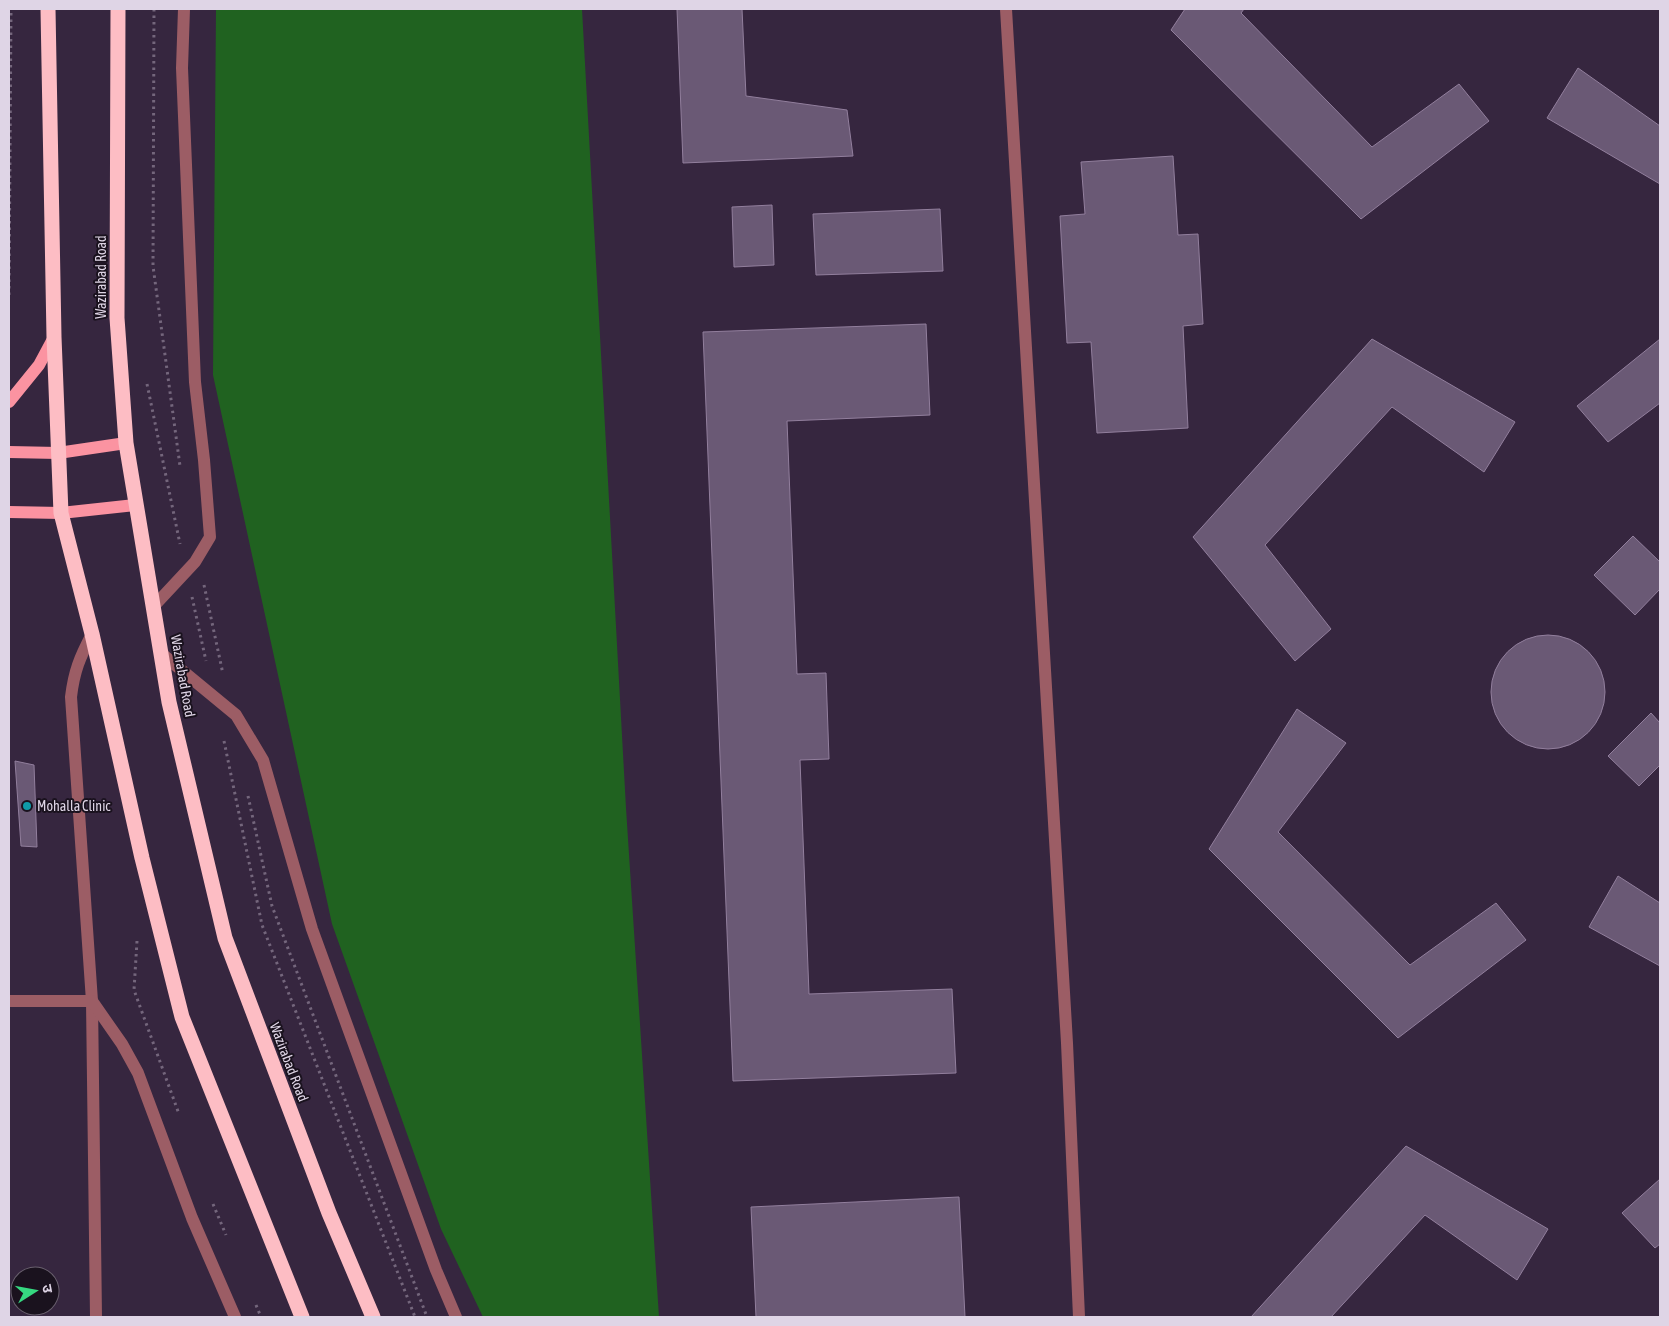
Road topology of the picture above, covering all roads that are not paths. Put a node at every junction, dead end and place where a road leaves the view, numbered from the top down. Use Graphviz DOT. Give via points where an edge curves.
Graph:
graph roads {
  1 [pos="48,9"];
  2 [pos="118,9"];
  3 [pos="184,9"];
  4 [pos="1006,9"];
  5 [pos="54,337"];
  6 [pos="9,402"];
  7 [pos="126,443"];
  8 [pos="9,452"];
  9 [pos="58,453"];
  10 [pos="135,505"];
  11 [pos="9,512"];
  12 [pos="62,513"];
  13 [pos="154,606"];
  14 [pos="92,634"];
  15 [pos="162,654"];
  16 [pos="9,1001"];
  17 [pos="92,1001"];
  18 [pos="96,1317"];
  19 [pos="235,1317"];
  20 [pos="302,1317"];
  21 [pos="373,1317"];
  22 [pos="456,1317"];
  23 [pos="1080,1317"];
  1 -- 5 [label="highway"];
  2 -- 7 [label="highway, Wazirabad Road" via="118,318"];
  3 -- 13 [label="street" via="182,68 195,372 210,537 186,572"];
  4 -- 23 [label="street"];
  5 -- 6 [label="main road" via="39,365"];
  5 -- 9 [label="highway"];
  7 -- 9 [label="main road"];
  7 -- 10 [label="highway, Wazirabad Road"];
  8 -- 9 [label="main road"];
  9 -- 12 [label="highway"];
  10 -- 12 [label="main road"];
  10 -- 13 [label="highway, Wazirabad Road"];
  11 -- 12 [label="main road"];
  12 -- 14 [label="highway"];
  13 -- 15 [label="highway, Wazirabad Road"];
  14 -- 17 [label="street" via="80,656 71,697"];
  14 -- 20 [label="highway" via="142,858 182,1017"];
  15 -- 21 [label="highway, Wazirabad Road" via="169,702 225,938 329,1213"];
  15 -- 22 [label="street" via="236,715 263,760 312,929"];
  16 -- 17 [label="street"];
  17 -- 18 [label="street"];
  17 -- 19 [label="street" via="138,1073 192,1218"];
}
